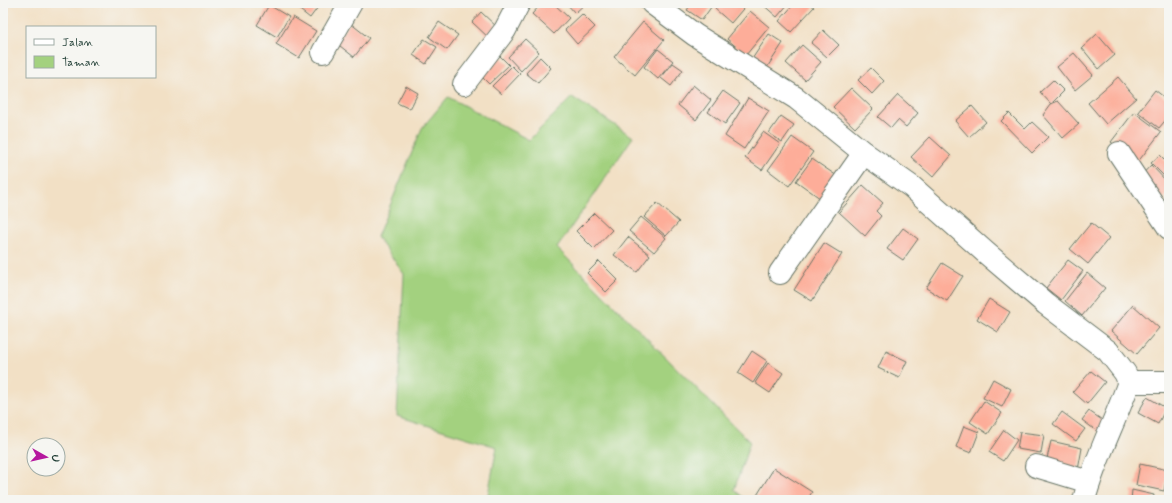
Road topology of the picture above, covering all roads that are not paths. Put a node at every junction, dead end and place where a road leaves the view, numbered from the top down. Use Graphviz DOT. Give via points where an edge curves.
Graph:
graph roads {
  1 [pos="351,3"];
  2 [pos="519,3"];
  3 [pos="652,3"];
  4 [pos="323,52"];
  5 [pos="464,84"];
  6 [pos="864,153"];
  7 [pos="1119,153"];
  8 [pos="1169,228"];
  9 [pos="780,272"];
  10 [pos="1129,382"];
  11 [pos="1169,382"];
  12 [pos="1036,466"];
  13 [pos="1087,491"];
  1 -- 4 [label="street"];
  2 -- 5 [label="street" via="505,30"];
  3 -- 6 [label="street" via="701,39 796,98"];
  6 -- 9 [label="street"];
  6 -- 10 [label="street" via="912,187 1046,304 1108,351 1126,372"];
  7 -- 8 [label="street"];
  10 -- 11 [label="street"];
  10 -- 13 [label="street"];
  12 -- 13 [label="street"];
}
